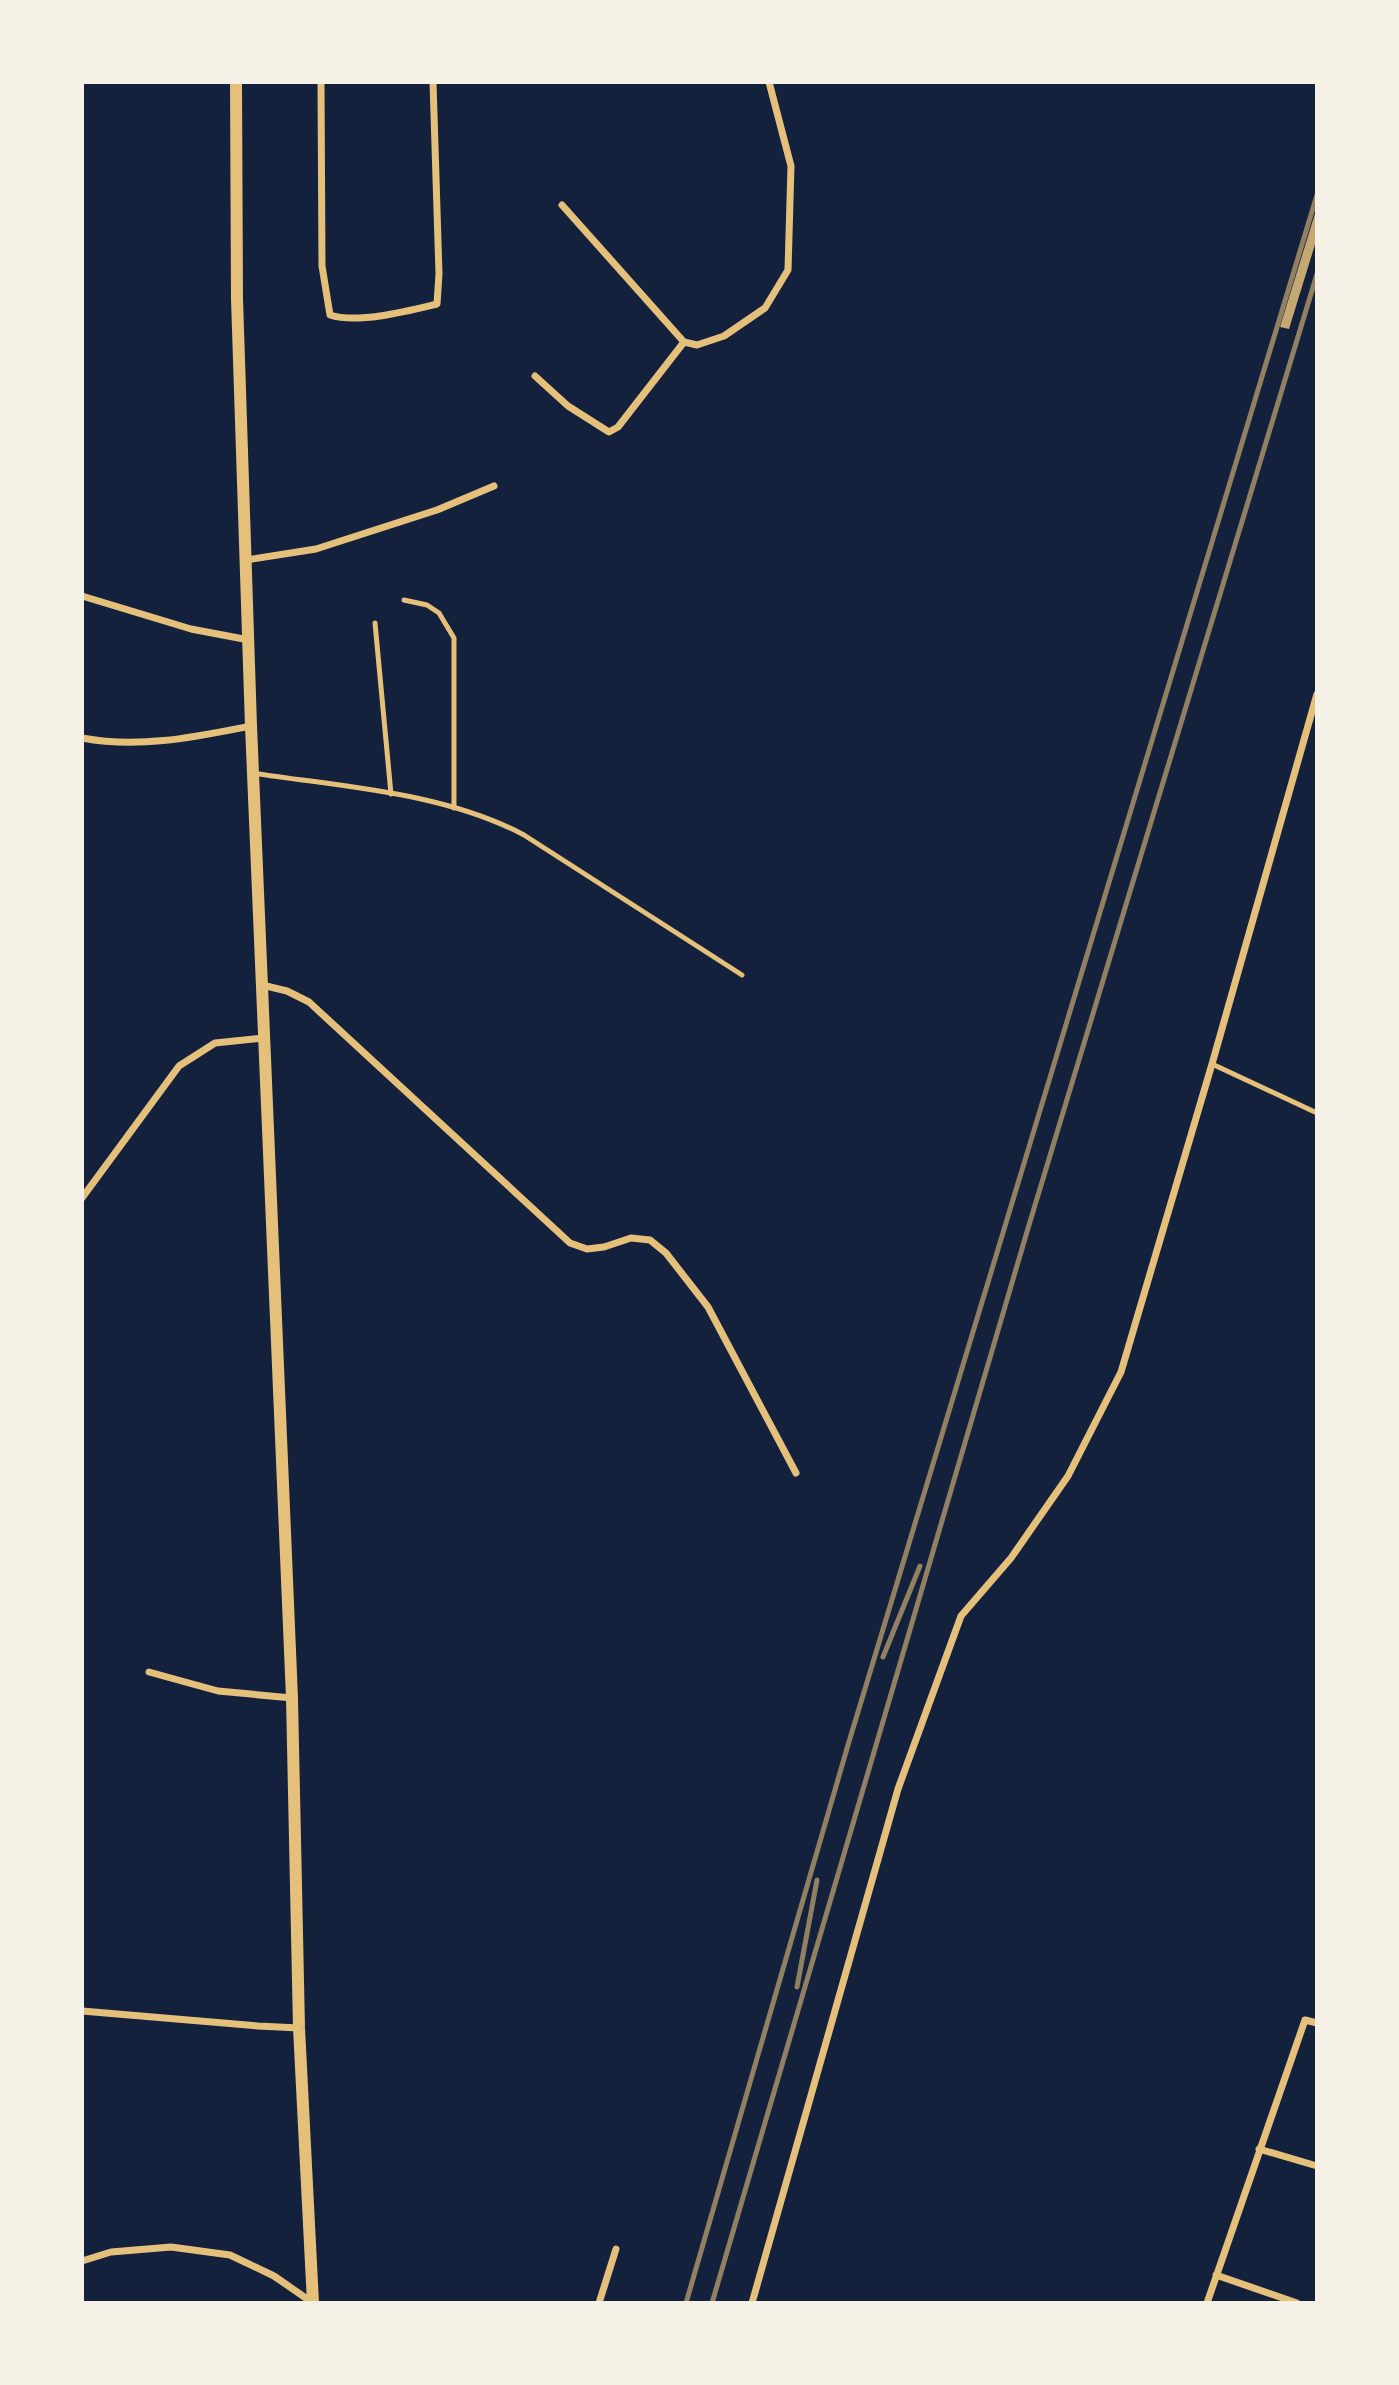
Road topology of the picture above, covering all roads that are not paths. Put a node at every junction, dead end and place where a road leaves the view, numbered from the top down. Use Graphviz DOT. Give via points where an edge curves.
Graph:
graph roads {
  1 [pos="236,82"];
  2 [pos="321,82"];
  3 [pos="433,82"];
  4 [pos="769,82"];
  5 [pos="562,205"];
  6 [pos="684,342"];
  7 [pos="535,376"];
  8 [pos="494,486"];
  9 [pos="246,560"];
  10 [pos="82,596"];
  11 [pos="404,600"];
  12 [pos="375,624"];
  13 [pos="249,640"];
  14 [pos="1317,694"];
  15 [pos="251,726"];
  16 [pos="82,738"];
  17 [pos="253,773"];
  18 [pos="391,794"];
  19 [pos="454,808"];
  20 [pos="742,975"];
  21 [pos="262,985"];
  22 [pos="264,1038"];
  23 [pos="1212,1064"];
  24 [pos="1317,1113"];
  25 [pos="82,1198"];
  26 [pos="796,1473"];
  27 [pos="149,1672"];
  28 [pos="292,1698"];
  29 [pos="82,2011"];
  30 [pos="1317,2023"];
  31 [pos="299,2028"];
  32 [pos="1259,2149"];
  33 [pos="1317,2166"];
  34 [pos="616,2249"];
  35 [pos="82,2261"];
  36 [pos="1216,2275"];
  37 [pos="313,2303"];
  38 [pos="599,2303"];
  39 [pos="752,2303"];
  40 [pos="1207,2303"];
  41 [pos="1297,2303"];
  1 -- 9 [label="street" via="237,299"];
  2 -- 3 [label="street" via="323,266 330,315 339,318 392,314 437,304"];
  4 -- 6 [label="street" via="791,166 788,270 765,308 724,336 698,345"];
  5 -- 6 [label="street"];
  6 -- 7 [label="street" via="618,427 608,432 568,406"];
  8 -- 9 [label="street" via="437,510 316,549"];
  9 -- 13 [label="street"];
  10 -- 13 [label="street" via="191,629"];
  11 -- 19 [label="lane" via="439,612 454,638"];
  12 -- 18 [label="lane"];
  13 -- 15 [label="street"];
  14 -- 23 [label="street"];
  15 -- 16 [label="street" via="172,741"];
  15 -- 17 [label="street"];
  17 -- 18 [label="lane"];
  17 -- 21 [label="street"];
  18 -- 19 [label="lane"];
  19 -- 20 [label="lane" via="524,835"];
  21 -- 22 [label="street"];
  21 -- 26 [label="street" via="309,1002 570,1243 587,1249 631,1238 650,1240 666,1253 708,1307"];
  22 -- 25 [label="street" via="215,1043 179,1066"];
  22 -- 28 [label="street"];
  23 -- 24 [label="lane"];
  23 -- 39 [label="street" via="1121,1372 1068,1476 1011,1558 961,1616 898,1789"];
  27 -- 28 [label="street" via="218,1691"];
  28 -- 31 [label="street"];
  29 -- 31 [label="street"];
  30 -- 32 [label="street" via="1305,2020"];
  31 -- 37 [label="street"];
  32 -- 33 [label="street"];
  32 -- 36 [label="street"];
  34 -- 38 [label="street"];
  35 -- 37 [label="street" via="110,2252 171,2247 230,2255 274,2276"];
  36 -- 40 [label="street"];
  36 -- 41 [label="street"];
}
